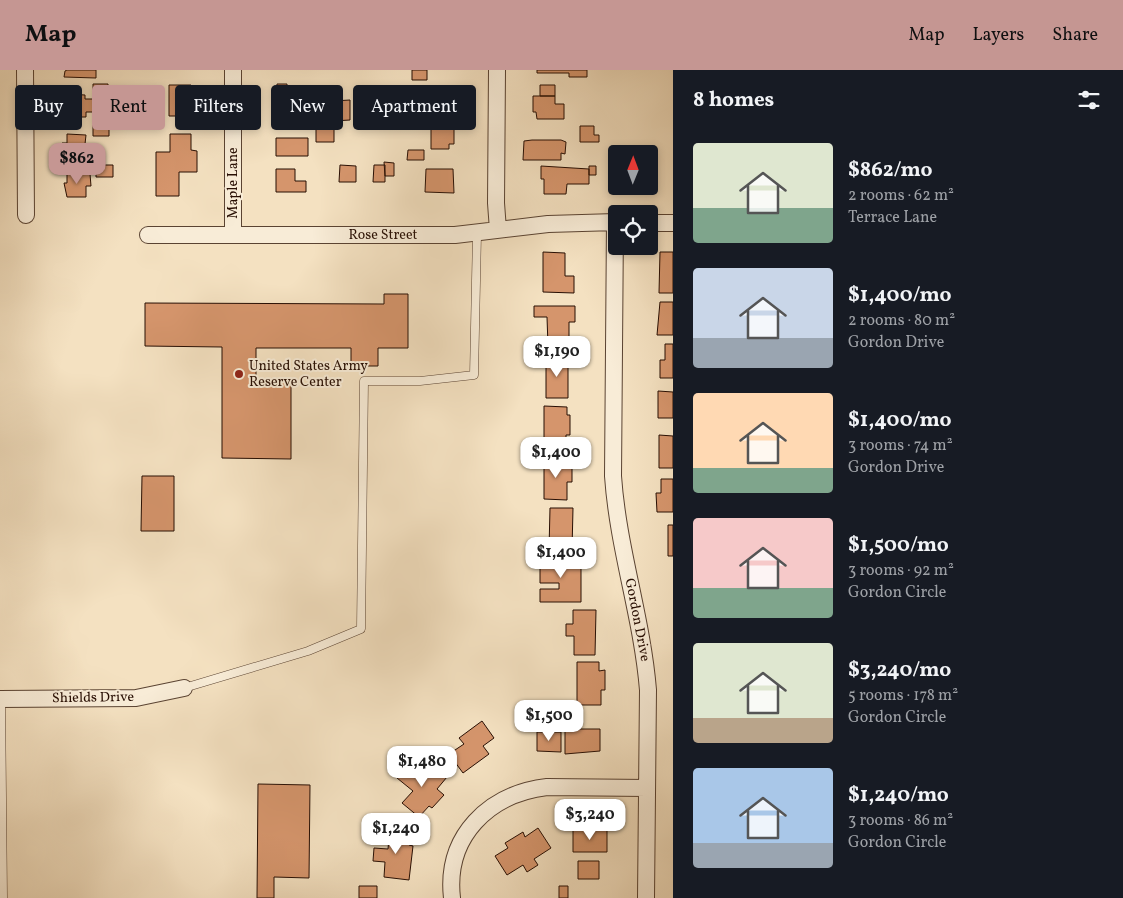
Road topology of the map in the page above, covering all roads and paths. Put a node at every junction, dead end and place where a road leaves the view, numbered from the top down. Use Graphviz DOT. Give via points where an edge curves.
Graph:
graph roads {
  1 [pos="25,70"];
  2 [pos="233,70"];
  3 [pos="497,70"];
  4 [pos="26,215"];
  5 [pos="608,222"];
  6 [pos="658,223"];
  7 [pos="673,223"];
  8 [pos="498,230"];
  9 [pos="477,234"];
  10 [pos="148,235"];
  11 [pos="233,235"];
  12 [pos="616,255"];
  13 [pos="184,688"];
  14 [pos="0,699"];
  15 [pos="647,788"];
  16 [pos="3,898"];
  17 [pos="452,898"];
  18 [pos="646,898"];
  1 -- 4 [label="street"];
  2 -- 11 [label="street, Maple Lane"];
  3 -- 8 [label="street"];
  5 -- 8 [label="street, Rose Street"];
  6 -- 7 [label="street"];
  8 -- 9 [label="street, Rose Street"];
  9 -- 11 [label="street, Rose Street"];
  9 -- 13 [label="lane" via="474,375 364,381 361,629 308,650"];
  10 -- 11 [label="street, Rose Street"];
  12 -- 15 [label="street, Gordon Drive" via="613,476 621,540 646,660"];
  13 -- 14 [label="street, Shields Drive" via="136,698"];
  14 -- 16 [label="lane"];
  15 -- 17 [label="street" via="547,787 506,798 476,819 464,836 452,874"];
  15 -- 18 [label="street, Gordon Drive"];
}
